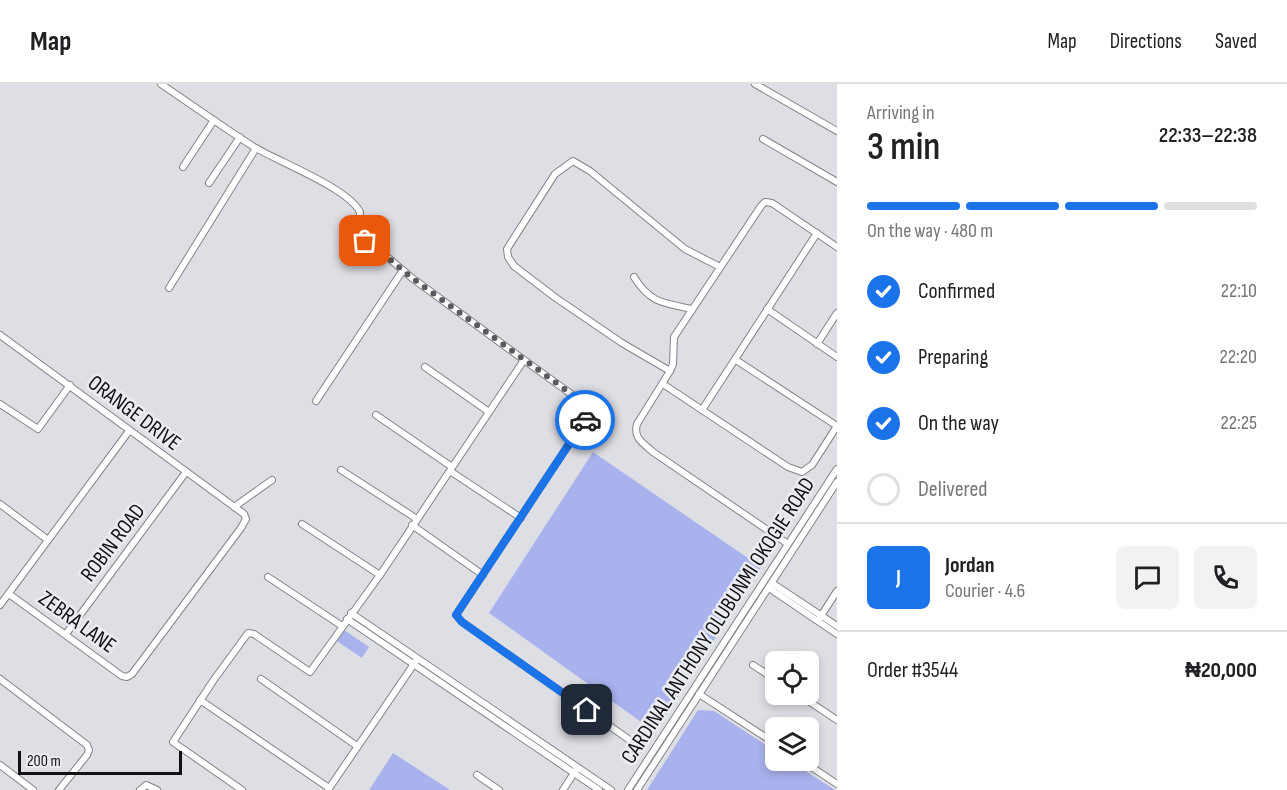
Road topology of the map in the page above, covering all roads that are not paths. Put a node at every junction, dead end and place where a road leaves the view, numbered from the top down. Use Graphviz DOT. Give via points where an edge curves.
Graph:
graph roads {
  1 [pos="161,84"];
  2 [pos="755,84"];
  3 [pos="214,120"];
  4 [pos="837,130"];
  5 [pos="240,137"];
  6 [pos="763,139"];
  7 [pos="256,148"];
  8 [pos="183,167"];
  9 [pos="837,182"];
  10 [pos="209,183"];
  11 [pos="817,233"];
  12 [pos="837,247"];
  13 [pos="720,267"];
  14 [pos="403,270"];
  15 [pos="634,276"];
  16 [pos="169,288"];
  17 [pos="692,309"];
  18 [pos="767,309"];
  19 [pos="837,314"];
  20 [pos="0,335"];
  21 [pos="817,344"];
  22 [pos="837,357"];
  23 [pos="524,360"];
  24 [pos="736,360"];
  25 [pos="425,367"];
  26 [pos="670,372"];
  27 [pos="663,384"];
  28 [pos="70,386"];
  29 [pos="598,400"];
  30 [pos="316,401"];
  31 [pos="0,405"];
  32 [pos="592,409"];
  33 [pos="702,410"];
  34 [pos="489,412"];
  35 [pos="376,415"];
  36 [pos="837,426"];
  37 [pos="129,431"];
  38 [pos="451,469"];
  39 [pos="837,469"];
  40 [pos="341,470"];
  41 [pos="186,472"];
  42 [pos="272,480"];
  43 [pos="837,482"];
  44 [pos="0,504"];
  45 [pos="234,507"];
  46 [pos="521,518"];
  47 [pos="417,519"];
  48 [pos="302,524"];
  49 [pos="412,525"];
  50 [pos="48,540"];
  51 [pos="788,544"];
  52 [pos="380,575"];
  53 [pos="483,575"];
  54 [pos="268,577"];
  55 [pos="771,586"];
  56 [pos="837,591"];
  57 [pos="9,594"];
  58 [pos="0,605"];
  59 [pos="349,616"];
  60 [pos="819,619"];
  61 [pos="744,620"];
  62 [pos="342,626"];
  63 [pos="837,626"];
  64 [pos="66,634"];
  65 [pos="837,634"];
  66 [pos="416,661"];
  67 [pos="753,665"];
  68 [pos="765,673"];
  69 [pos="128,677"];
  70 [pos="261,679"];
  71 [pos="0,680"];
  72 [pos="699,694"];
  73 [pos="200,700"];
  74 [pos="814,705"];
  75 [pos="837,720"];
  76 [pos="765,737"];
  77 [pos="357,746"];
  78 [pos="641,748"];
  79 [pos="0,765"];
  80 [pos="576,770"];
  81 [pos="818,771"];
  82 [pos="477,775"];
  83 [pos="837,784"];
  84 [pos="328,789"];
  85 [pos="33,790"];
  86 [pos="59,790"];
  87 [pos="140,790"];
  88 [pos="157,790"];
  89 [pos="242,790"];
  90 [pos="499,790"];
  91 [pos="562,790"];
  92 [pos="599,790"];
  93 [pos="611,790"];
  94 [pos="628,790"];
  95 [pos="638,790"];
  1 -- 3 [label="street"];
  2 -- 4 [label="street"];
  3 -- 5 [label="street"];
  3 -- 8 [label="street"];
  5 -- 7 [label="street"];
  5 -- 10 [label="street"];
  6 -- 9 [label="street"];
  7 -- 14 [label="street" via="352,201 360,212 358,227 362,238"];
  7 -- 16 [label="street"];
  11 -- 12 [label="street"];
  11 -- 13 [label="street" via="765,202"];
  11 -- 18 [label="street"];
  13 -- 17 [label="street"];
  13 -- 26 [label="street" via="685,249 573,161 555,174 507,249 514,266 556,298"];
  14 -- 23 [label="street"];
  14 -- 30 [label="street"];
  15 -- 17 [label="street" via="643,291 661,303"];
  17 -- 26 [label="street" via="674,337"];
  18 -- 21 [label="street"];
  18 -- 24 [label="street"];
  19 -- 21 [label="street"];
  20 -- 28 [label="street, ORANGE DRIVE"];
  21 -- 22 [label="street"];
  23 -- 32 [label="street"];
  23 -- 34 [label="street"];
  24 -- 33 [label="street"];
  24 -- 36 [label="street"];
  25 -- 34 [label="street"];
  26 -- 27 [label="street"];
  27 -- 33 [label="street"];
  27 -- 51 [label="street" via="637,424 637,437"];
  28 -- 31 [label="street" via="38,429"];
  28 -- 37 [label="street, ORANGE DRIVE"];
  29 -- 32 [label="street"];
  32 -- 46 [label="street"];
  33 -- 36 [label="street" via="788,467 802,472 812,465"];
  34 -- 38 [label="street"];
  35 -- 38 [label="street"];
  37 -- 41 [label="street, ORANGE DRIVE"];
  37 -- 50 [label="street"];
  38 -- 46 [label="street"];
  38 -- 47 [label="street"];
  39 -- 51 [label="street, CARDINAL ANTHONY OLUBUNMI OKOGIE ROAD"];
  40 -- 47 [label="street"];
  41 -- 45 [label="street, ORANGE DRIVE"];
  41 -- 64 [label="street, ROBIN ROAD"];
  42 -- 45 [label="street"];
  43 -- 55 [label="street, CARDINAL ANTHONY OLUBUNMI OKOGIE ROAD"];
  44 -- 50 [label="street"];
  45 -- 69 [label="street, ORANGE DRIVE" via="246,519 241,528"];
  46 -- 53 [label="street"];
  47 -- 49 [label="street"];
  48 -- 52 [label="street"];
  49 -- 52 [label="street"];
  49 -- 53 [label="street"];
  50 -- 57 [label="street"];
  51 -- 61 [label="street, CARDINAL ANTHONY OLUBUNMI OKOGIE ROAD"];
  52 -- 59 [label="street"];
  53 -- 78 [label="street" via="456,615 462,622"];
  54 -- 62 [label="street"];
  55 -- 60 [label="street"];
  55 -- 61 [label="street, CARDINAL ANTHONY OLUBUNMI OKOGIE ROAD"];
  56 -- 60 [label="street"];
  57 -- 58 [label="street"];
  57 -- 64 [label="street, ZEBRA LANE"];
  59 -- 62 [label="street"];
  59 -- 66 [label="street"];
  60 -- 63 [label="street"];
  60 -- 65 [label="street"];
  61 -- 72 [label="street, CARDINAL ANTHONY OLUBUNMI OKOGIE ROAD"];
  61 -- 94 [label="street, CARDINAL ANTHONY OLUBUNMI OKOGIE ROAD"];
  62 -- 73 [label="street" via="310,672 248,633"];
  64 -- 69 [label="street, ZEBRA LANE"];
  66 -- 77 [label="street"];
  66 -- 80 [label="street"];
  67 -- 68 [label="street"];
  70 -- 77 [label="street"];
  71 -- 86 [label="street" via="87,745 89,750"];
  72 -- 76 [label="street"];
  72 -- 95 [label="street, CARDINAL ANTHONY OLUBUNMI OKOGIE ROAD"];
  73 -- 84 [label="street"];
  73 -- 89 [label="street" via="173,742"];
  74 -- 75 [label="street"];
  77 -- 84 [label="street"];
  79 -- 85 [label="street"];
  80 -- 91 [label="street"];
  80 -- 92 [label="street"];
  80 -- 93 [label="street"];
  81 -- 83 [label="street"];
  82 -- 90 [label="street"];
  87 -- 88 [label="street" via="146,785"];
}
